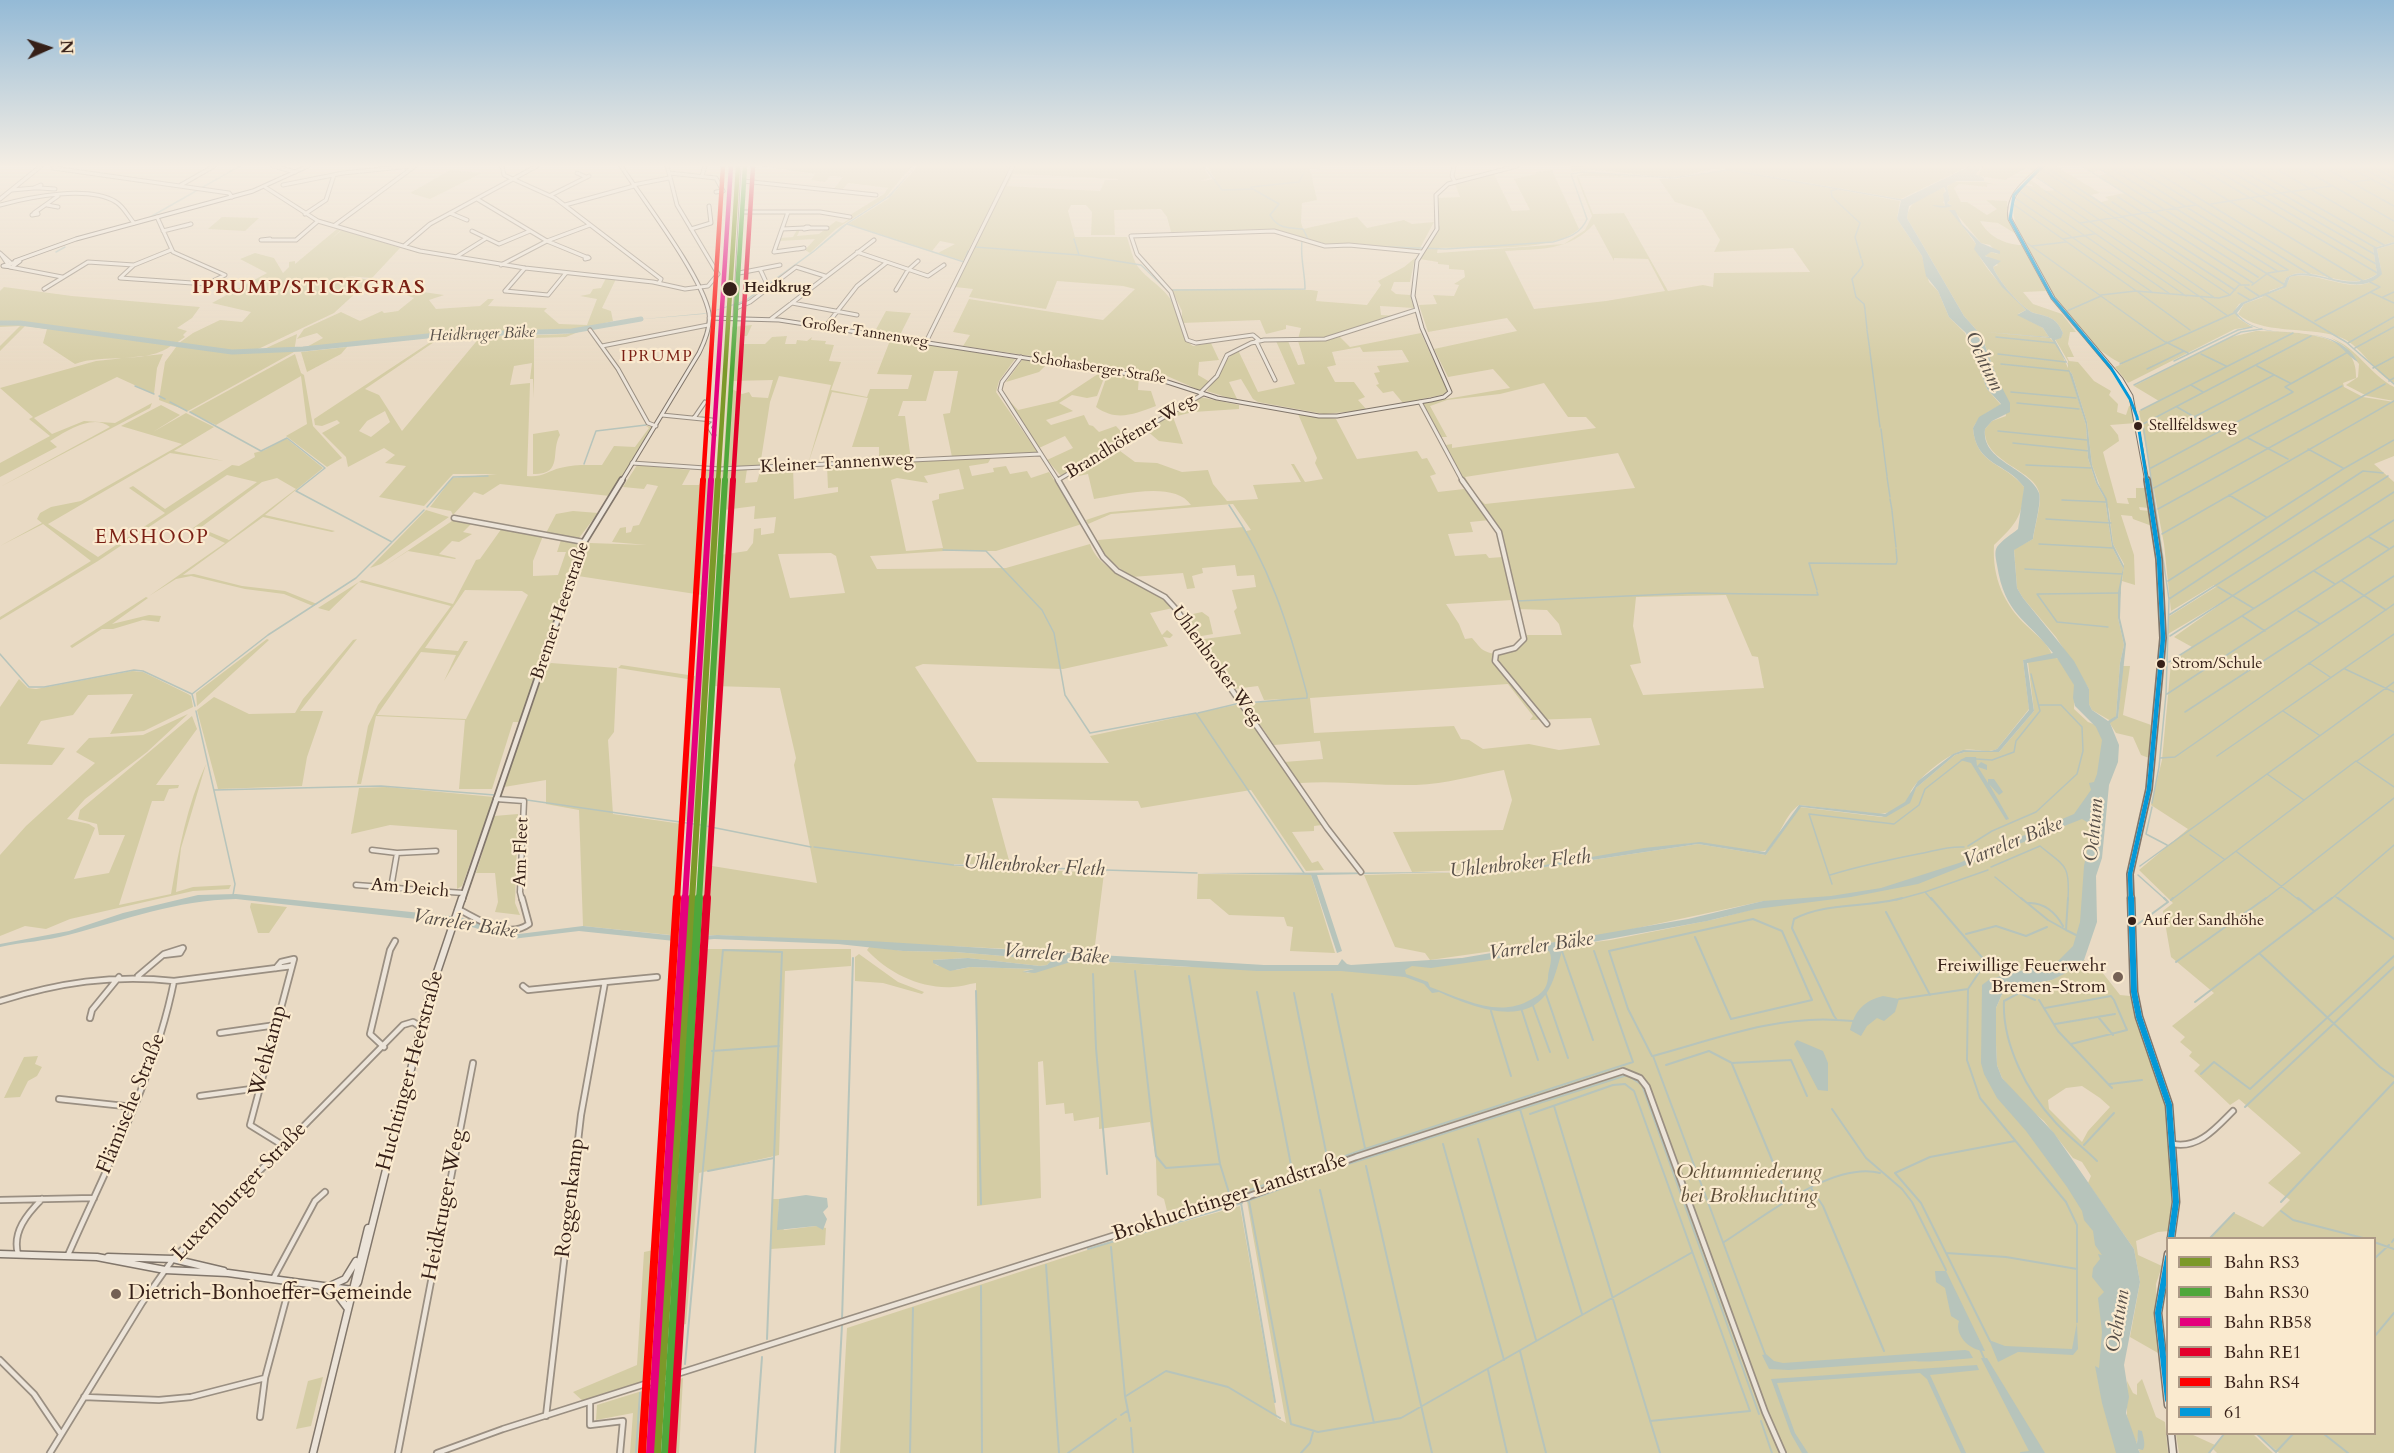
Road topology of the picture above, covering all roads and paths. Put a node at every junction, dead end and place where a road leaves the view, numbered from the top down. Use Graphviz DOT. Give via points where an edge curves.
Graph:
graph roads {
  1 [pos="95,234"];
  2 [pos="164,234"];
  3 [pos="303,234"];
  4 [pos="362,234"];
  5 [pos="418,234"];
  6 [pos="477,234"];
  7 [pos="524,234"];
  8 [pos="535,234"];
  9 [pos="567,234"];
  10 [pos="602,234"];
  11 [pos="664,234"];
  12 [pos="694,234"];
  13 [pos="740,234"];
  14 [pos="780,234"];
  15 [pos="979,234"];
  16 [pos="1194,234"];
  17 [pos="1283,234"];
  18 [pos="1433,234"];
  19 [pos="2019,234"];
  20 [pos="270,239"];
  21 [pos="486,239"];
  22 [pos="874,240"];
  23 [pos="547,241"];
  24 [pos="403,247"];
  25 [pos="798,249"];
  26 [pos="1424,249"];
  27 [pos="171,250"];
  28 [pos="856,252"];
  29 [pos="0,253"];
  30 [pos="586,257"];
  31 [pos="455,258"];
  32 [pos="918,261"];
  33 [pos="887,262"];
  34 [pos="501,264"];
  35 [pos="8,265"];
  36 [pos="134,265"];
  37 [pos="780,265"];
  38 [pos="944,265"];
  39 [pos="525,268"];
  40 [pos="760,269"];
  41 [pos="908,270"];
  42 [pos="567,273"];
  43 [pos="739,273"];
  44 [pos="825,276"];
  45 [pos="63,277"];
  46 [pos="766,282"];
  47 [pos="659,283"];
  48 [pos="699,288"];
  49 [pos="44,289"];
  50 [pos="896,290"];
  51 [pos="791,302"];
  52 [pos="736,305"];
  53 [pos="1416,310"];
  54 [pos="837,312"];
  55 [pos="709,314"];
  56 [pos="857,315"];
  57 [pos="735,318"];
  58 [pos="771,319"];
  59 [pos="708,325"];
  60 [pos="825,327"];
  61 [pos="590,330"];
  62 [pos="1257,341"];
  63 [pos="926,342"];
  64 [pos="602,346"];
  65 [pos="1021,357"];
  66 [pos="1275,380"];
  67 [pos="1201,393"];
  68 [pos="705,402"];
  69 [pos="1420,402"];
  70 [pos="662,415"];
  71 [pos="694,418"];
  72 [pos="656,426"];
  73 [pos="714,435"];
  74 [pos="1041,454"];
  75 [pos="633,463"];
  76 [pos="1058,480"];
  77 [pos="454,518"];
  78 [pos="584,542"];
  79 [pos="1547,724"];
  80 [pos="496,797"];
  81 [pos="372,850"];
  82 [pos="436,851"];
  83 [pos="397,853"];
  84 [pos="1361,872"];
  85 [pos="356,885"];
  86 [pos="391,888"];
  87 [pos="463,893"];
  88 [pos="457,909"];
  89 [pos="452,924"];
  90 [pos="395,941"];
  91 [pos="163,955"];
  92 [pos="119,977"];
  93 [pos="137,977"];
  94 [pos="657,977"];
  95 [pos="174,981"];
  96 [pos="605,982"];
  97 [pos="523,986"];
  98 [pos="0,1001"];
  99 [pos="90,1018"];
  100 [pos="276,1025"];
  101 [pos="421,1027"];
  102 [pos="220,1033"];
  103 [pos="384,1047"];
  104 [pos="473,1063"];
  105 [pos="259,1088"];
  106 [pos="200,1096"];
  107 [pos="59,1099"];
  108 [pos="134,1107"];
  109 [pos="2234,1111"];
  110 [pos="2172,1144"];
  111 [pos="284,1146"];
  112 [pos="325,1192"];
  113 [pos="94,1198"];
  114 [pos="42,1199"];
  115 [pos="0,1200"];
  116 [pos="372,1217"];
  117 [pos="2171,1237"];
  118 [pos="0,1254"];
  119 [pos="18,1254"];
  120 [pos="68,1255"];
  121 [pos="359,1255"];
  122 [pos="97,1257"];
  123 [pos="173,1259"];
  124 [pos="2166,1266"];
  125 [pos="165,1270"];
  126 [pos="228,1273"];
  127 [pos="273,1279"];
  128 [pos="291,1281"];
  129 [pos="317,1285"];
  130 [pos="332,1285"];
  131 [pos="353,1290"];
  132 [pos="336,1293"];
  133 [pos="348,1309"];
  134 [pos="0,1360"];
  135 [pos="266,1378"];
  136 [pos="2166,1387"];
  137 [pos="84,1397"];
  138 [pos="590,1403"];
  139 [pos="546,1416"];
  140 [pos="260,1417"];
  141 [pos="62,1434"];
  142 [pos="2171,1435"];
  143 [pos="458,1445"];
  144 [pos="50,1453"];
  145 [pos="313,1453"];
  146 [pos="398,1453"];
  147 [pos="437,1453"];
  148 [pos="457,1453"];
  149 [pos="620,1453"];
  150 [pos="1783,1453"];
  151 [pos="2173,1453"];
  1 -- 35 [label="main road"];
  2 -- 27 [label="street"];
  3 -- 20 [label="street" via="296,240"];
  4 -- 24 [label="street"];
  5 -- 24 [label="street"];
  6 -- 21 [label="street"];
  7 -- 21 [label="street" via="499,243"];
  8 -- 23 [label="street"];
  9 -- 23 [label="street"];
  10 -- 47 [label="street" via="661,279"];
  11 -- 48 [label="main road"];
  12 -- 48 [label="street" via="718,274 708,286"];
  13 -- 43 [label="street"];
  14 -- 25 [label="street" via="774,252"];
  15 -- 63 [label="street"];
  16 -- 62 [label="street" via="1131,236 1139,260 1170,290 1181,312 1187,340 1196,344 1253,335"];
  17 -- 26 [label="street" via="1324,246"];
  18 -- 26 [label="main road, Schohasberger Straße"];
  19 -- 110 [label="main road" via="2053,298 2112,368 2131,396 2138,417 2163,612 2162,666 2150,783 2130,887 2135,1000 2166,1092"];
  21 -- 31 [label="street"];
  22 -- 28 [label="street"];
  23 -- 30 [label="street"];
  23 -- 34 [label="street"];
  24 -- 31 [label="street"];
  26 -- 53 [label="main road, Schohasberger Straße" via="1417,261 1412,287"];
  27 -- 36 [label="street"];
  27 -- 36 [label="street" via="225,275 207,284 120,278"];
  28 -- 33 [label="street"];
  28 -- 44 [label="street"];
  29 -- 35 [label="street"];
  31 -- 34 [label="street"];
  32 -- 41 [label="street"];
  33 -- 41 [label="street"];
  33 -- 54 [label="street" via="857,285"];
  34 -- 39 [label="street"];
  35 -- 45 [label="street"];
  36 -- 45 [label="street" via="92,261"];
  37 -- 40 [label="street"];
  38 -- 41 [label="street" via="926,276"];
  39 -- 42 [label="street"];
  39 -- 42 [label="street" via="505,291 548,295"];
  40 -- 43 [label="street"];
  40 -- 46 [label="street"];
  41 -- 50 [label="street"];
  42 -- 47 [label="street"];
  43 -- 52 [label="street"];
  44 -- 51 [label="street"];
  44 -- 52 [label="street" via="796,267 750,302"];
  45 -- 49 [label="street"];
  47 -- 48 [label="street"];
  48 -- 55 [label="main road"];
  51 -- 54 [label="street"];
  51 -- 58 [label="street"];
  52 -- 57 [label="street"];
  53 -- 62 [label="street, Brandhöfener Weg" via="1324,339"];
  53 -- 69 [label="main road, Schohasberger Straße" via="1450,392"];
  54 -- 56 [label="street"];
  54 -- 60 [label="street"];
  55 -- 57 [label="main road, Großer Tannenweg"];
  55 -- 59 [label="main road, Bremer Heerstraße"];
  57 -- 58 [label="main road, Großer Tannenweg"];
  58 -- 60 [label="main road, Großer Tannenweg"];
  59 -- 64 [label="street"];
  59 -- 70 [label="main road, Bremer Heerstraße" via="703,347"];
  60 -- 63 [label="main road, Großer Tannenweg"];
  61 -- 64 [label="street" via="592,338"];
  62 -- 66 [label="street"];
  62 -- 67 [label="street, Brandhöfener Weg" via="1227,355 1217,376"];
  63 -- 65 [label="main road, Großer Tannenweg"];
  64 -- 72 [label="street" via="632,389 648,423"];
  65 -- 67 [label="main road, Schohasberger Straße" via="1166,380"];
  65 -- 74 [label="street, Uhlenbroker Weg" via="1000,390"];
  67 -- 69 [label="main road, Schohasberger Straße" via="1228,401 1327,416"];
  67 -- 76 [label="street, Brandhöfener Weg"];
  68 -- 71 [label="street"];
  69 -- 79 [label="street" via="1467,489 1499,532 1524,639 1515,648 1496,653 1495,662"];
  70 -- 71 [label="street"];
  70 -- 72 [label="main road, Bremer Heerstraße"];
  71 -- 73 [label="street" via="712,420 709,427"];
  72 -- 75 [label="main road, Bremer Heerstraße"];
  74 -- 75 [label="street, Kleiner Tannenweg" via="721,469"];
  74 -- 76 [label="street, Uhlenbroker Weg"];
  75 -- 78 [label="main road, Bremer Heerstraße"];
  76 -- 84 [label="street, Uhlenbroker Weg" via="1107,561 1165,597 1176,609"];
  77 -- 78 [label="street"];
  78 -- 80 [label="main road, Bremer Heerstraße"];
  80 -- 87 [label="main road, Bremer Heerstraße"];
  80 -- 88 [label="street, Am Fleet" via="524,801 520,892 529,924 513,931"];
  81 -- 83 [label="street"];
  82 -- 83 [label="street"];
  83 -- 86 [label="street"];
  85 -- 86 [label="street, Am Deich"];
  86 -- 87 [label="street, Am Deich"];
  87 -- 88 [label="main road, Bremer Heerstraße"];
  88 -- 89 [label="main road, Bremer Heerstraße"];
  89 -- 101 [label="main road, Huchtinger Heerstraße"];
  90 -- 103 [label="street" via="370,1034"];
  91 -- 93 [label="street"];
  92 -- 93 [label="street"];
  92 -- 98 [label="street" via="68,981"];
  92 -- 99 [label="street"];
  93 -- 95 [label="street"];
  94 -- 96 [label="street"];
  95 -- 100 [label="street, Wehkamp" via="292,966"];
  95 -- 108 [label="street, Flämische Straße" via="166,1022"];
  96 -- 97 [label="street" via="528,990"];
  96 -- 139 [label="street, Roggenkamp" via="582,1115"];
  100 -- 102 [label="street"];
  100 -- 105 [label="street, Wehkamp"];
  101 -- 103 [label="street, Luxemburger Straße" via="410,1022"];
  101 -- 116 [label="main road, Huchtinger Heerstraße"];
  103 -- 111 [label="street, Luxemburger Straße"];
  104 -- 146 [label="street, Heidkruger Weg"];
  105 -- 106 [label="street"];
  105 -- 111 [label="street, Wehkamp" via="250,1125"];
  107 -- 108 [label="street"];
  108 -- 113 [label="street, Flämische Straße"];
  109 -- 110 [label="street" via="2195,1144"];
  110 -- 117 [label="main road" via="2176,1202"];
  111 -- 123 [label="street, Luxemburger Straße"];
  112 -- 127 [label="street" via="315,1201"];
  113 -- 114 [label="street"];
  113 -- 120 [label="street, Flämische Straße"];
  114 -- 115 [label="street"];
  114 -- 119 [label="street" via="31,1210 15,1240"];
  116 -- 121 [label="main road, Huchtinger Heerstraße"];
  116 -- 131 [label="main road, Huchtinger Heerstraße"];
  118 -- 119 [label="main road"];
  119 -- 120 [label="main road"];
  120 -- 122 [label="main road"];
  121 -- 130 [label="main road" via="345,1279"];
  121 -- 131 [label="main road, Huchtinger Heerstraße"];
  122 -- 123 [label="main road"];
  122 -- 125 [label="main road"];
  123 -- 125 [label="street, Luxemburger Straße"];
  123 -- 126 [label="main road"];
  124 -- 136 [label="main road" via="2158,1313"];
  125 -- 126 [label="main road"];
  125 -- 137 [label="street, Luxemburger Straße"];
  126 -- 127 [label="main road"];
  127 -- 128 [label="main road"];
  128 -- 129 [label="main road"];
  128 -- 135 [label="street"];
  129 -- 130 [label="main road"];
  129 -- 132 [label="main road"];
  130 -- 131 [label="main road"];
  131 -- 132 [label="main road"];
  131 -- 133 [label="main road, Huchtinger Heerstraße"];
  132 -- 133 [label="main road"];
  133 -- 145 [label="main road, Huchtinger Heerstraße"];
  134 -- 141 [label="street" via="23,1380"];
  135 -- 137 [label="street" via="191,1397"];
  135 -- 140 [label="street"];
  137 -- 141 [label="street, Luxemburger Straße"];
  138 -- 139 [label="street, Brokhuchtinger Landstraße"];
  138 -- 149 [label="street" via="590,1425 623,1421"];
  138 -- 150 [label="street, Brokhuchtinger Landstraße" via="1136,1228 1244,1198 1623,1071 1640,1078 1647,1087"];
  139 -- 143 [label="street, Brokhuchtinger Landstraße"];
  141 -- 144 [label="street, Luxemburger Straße"];
  142 -- 151 [label="main road"];
  143 -- 147 [label="street, Brokhuchtinger Landstraße"];
  143 -- 148 [label="street"];
}
